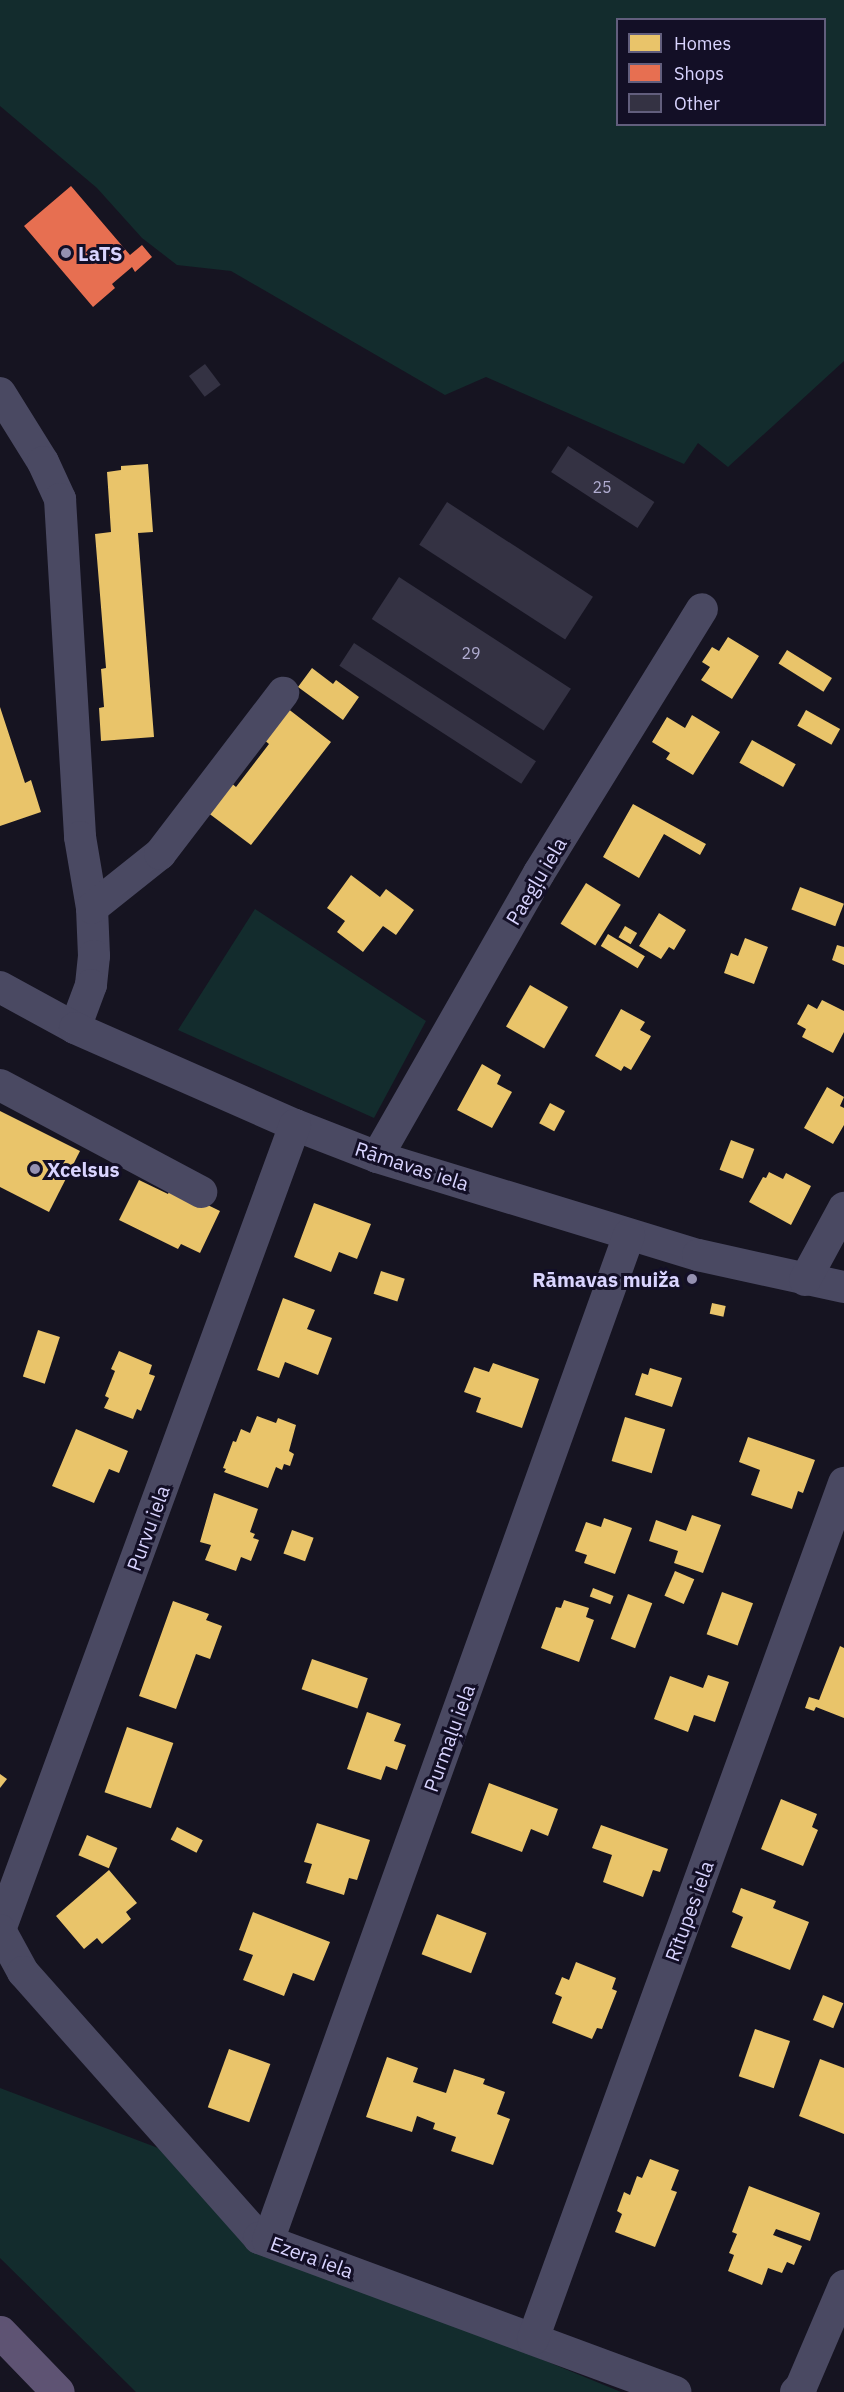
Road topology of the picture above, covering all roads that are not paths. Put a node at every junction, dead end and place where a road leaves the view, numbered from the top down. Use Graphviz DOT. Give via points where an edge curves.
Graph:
graph roads {
  1 [pos="0,393"];
  2 [pos="702,609"];
  3 [pos="283,693"];
  4 [pos="92,908"];
  5 [pos="0,987"];
  6 [pos="75,1028"];
  7 [pos="0,1085"];
  8 [pos="296,1125"];
  9 [pos="377,1157"];
  10 [pos="201,1192"];
  11 [pos="844,1208"];
  12 [pos="629,1235"];
  13 [pos="805,1280"];
  14 [pos="844,1287"];
  15 [pos="844,1483"];
  16 [pos="0,1930"];
  17 [pos="268,2241"];
  18 [pos="844,2286"];
  19 [pos="0,2332"];
  20 [pos="533,2339"];
  21 [pos="58,2392"];
  22 [pos="675,2392"];
  23 [pos="796,2392"];
  1 -- 4 [label="street" via="43,462 60,499 80,837"];
  2 -- 9 [label="street, Paegļu iela" via="539,873"];
  3 -- 4 [label="street" via="160,854"];
  4 -- 6 [label="street" via="91,986"];
  5 -- 6 [label="street, Rāmavas iela"];
  6 -- 8 [label="street, Rāmavas iela"];
  7 -- 10 [label="street"];
  8 -- 9 [label="street, Rāmavas iela"];
  8 -- 16 [label="street, Purvu iela"];
  9 -- 12 [label="street, Rāmavas iela"];
  11 -- 13 [label="street"];
  12 -- 13 [label="street, Rāmavas iela"];
  12 -- 17 [label="street, Purmaļu iela"];
  13 -- 14 [label="street, Rāmavas iela"];
  15 -- 20 [label="street, Rītupes iela"];
  16 -- 17 [label="street, Ezera iela" via="23,1972 259,2238"];
  17 -- 20 [label="street, Ezera iela"];
  18 -- 23 [label="street"];
  19 -- 21 [label="main road"];
  20 -- 22 [label="street, Ezera iela"];
}
